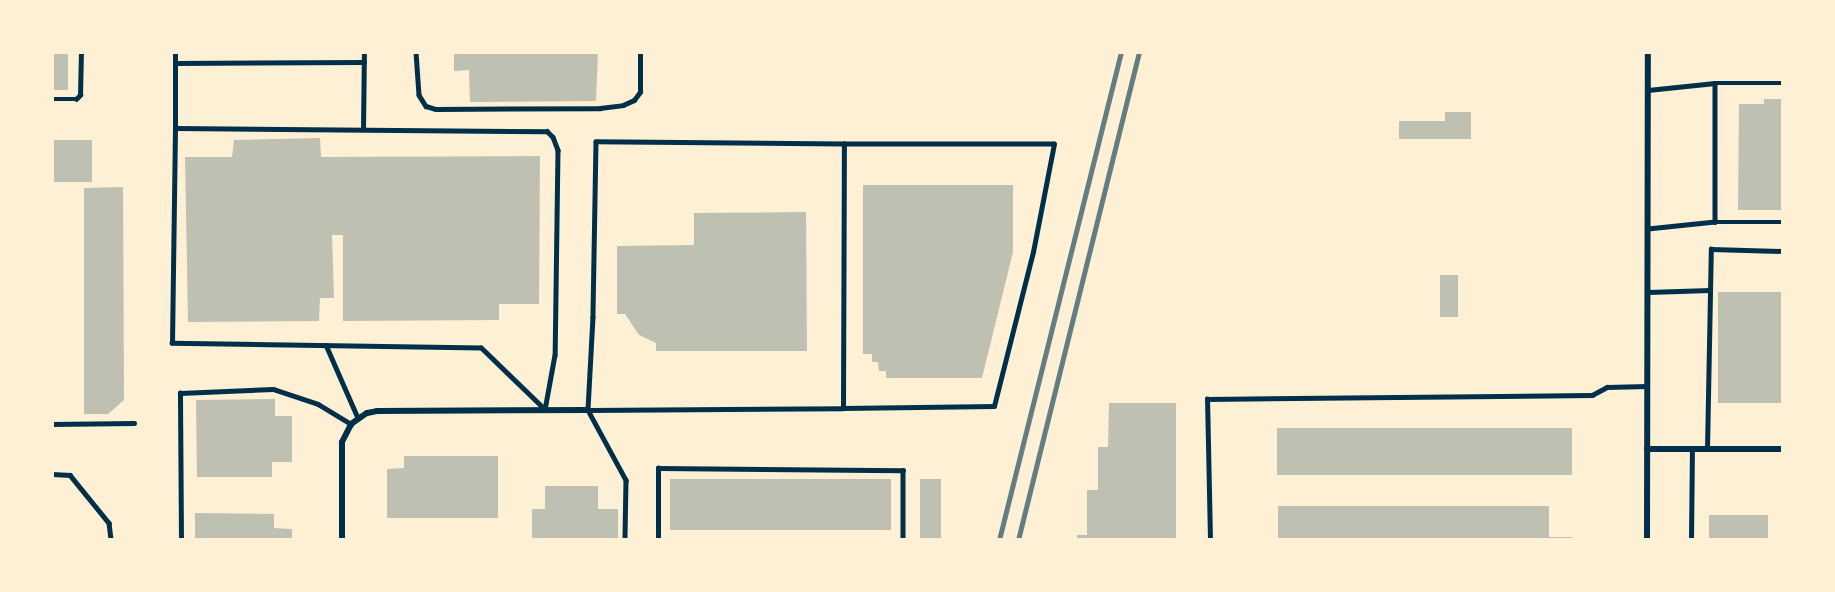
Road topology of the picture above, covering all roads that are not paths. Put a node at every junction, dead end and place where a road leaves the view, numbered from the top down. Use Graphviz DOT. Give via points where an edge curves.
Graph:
graph roads {
  1 [pos="81,52"];
  2 [pos="175,52"];
  3 [pos="364,52"];
  4 [pos="416,52"];
  5 [pos="640,52"];
  6 [pos="1648,52"];
  7 [pos="364,62"];
  8 [pos="175,63"];
  9 [pos="1715,83"];
  10 [pos="1782,83"];
  11 [pos="1648,90"];
  12 [pos="52,99"];
  13 [pos="175,128"];
  14 [pos="363,129"];
  15 [pos="844,144"];
  16 [pos="1715,222"];
  17 [pos="1782,222"];
  18 [pos="1648,229"];
  19 [pos="1782,251"];
  20 [pos="1710,290"];
  21 [pos="1648,292"];
  22 [pos="326,345"];
  23 [pos="1647,386"];
  24 [pos="843,408"];
  25 [pos="545,410"];
  26 [pos="588,410"];
  27 [pos="358,418"];
  28 [pos="134,423"];
  29 [pos="52,424"];
  30 [pos="351,424"];
  31 [pos="1647,449"];
  32 [pos="1692,449"];
  33 [pos="1707,449"];
  34 [pos="1782,449"];
  35 [pos="52,474"];
  36 [pos="111,540"];
  37 [pos="181,540"];
  38 [pos="342,540"];
  39 [pos="625,540"];
  40 [pos="658,540"];
  41 [pos="903,540"];
  42 [pos="1210,540"];
  43 [pos="1647,540"];
  44 [pos="1691,540"];
  1 -- 12 [label="lane" via="80,95 76,99"];
  2 -- 8 [label="lane"];
  3 -- 7 [label="lane"];
  4 -- 5 [label="lane" via="419,95 426,106 448,109 622,105 640,92"];
  6 -- 11 [label="street"];
  7 -- 8 [label="lane"];
  7 -- 14 [label="lane"];
  8 -- 13 [label="lane"];
  9 -- 10 [label="lane"];
  9 -- 11 [label="lane"];
  9 -- 16 [label="lane"];
  11 -- 18 [label="street"];
  13 -- 14 [label="lane"];
  13 -- 22 [label="lane" via="172,343"];
  14 -- 25 [label="lane" via="547,131 553,136 558,150 555,355"];
  15 -- 24 [label="lane"];
  15 -- 24 [label="lane" via="1054,144 1033,252 993,406"];
  15 -- 26 [label="lane" via="596,142"];
  16 -- 17 [label="lane"];
  16 -- 18 [label="lane"];
  18 -- 21 [label="street"];
  19 -- 20 [label="lane" via="1711,249"];
  20 -- 21 [label="lane"];
  20 -- 33 [label="lane"];
  21 -- 23 [label="street"];
  22 -- 25 [label="lane" via="481,348"];
  22 -- 27 [label="lane"];
  23 -- 31 [label="street"];
  23 -- 42 [label="lane" via="1607,387 1592,395 1207,399"];
  24 -- 26 [label="lane"];
  25 -- 26 [label="street"];
  25 -- 27 [label="street" via="376,411"];
  26 -- 39 [label="lane" via="626,480"];
  27 -- 30 [label="street"];
  28 -- 29 [label="lane"];
  30 -- 37 [label="lane" via="318,404 273,389 180,393"];
  30 -- 38 [label="street" via="342,442"];
  31 -- 32 [label="street"];
  31 -- 43 [label="street"];
  32 -- 33 [label="street"];
  32 -- 44 [label="lane"];
  33 -- 34 [label="street"];
  35 -- 36 [label="lane" via="70,475 109,523"];
  40 -- 41 [label="lane" via="658,468 903,470"];
}
